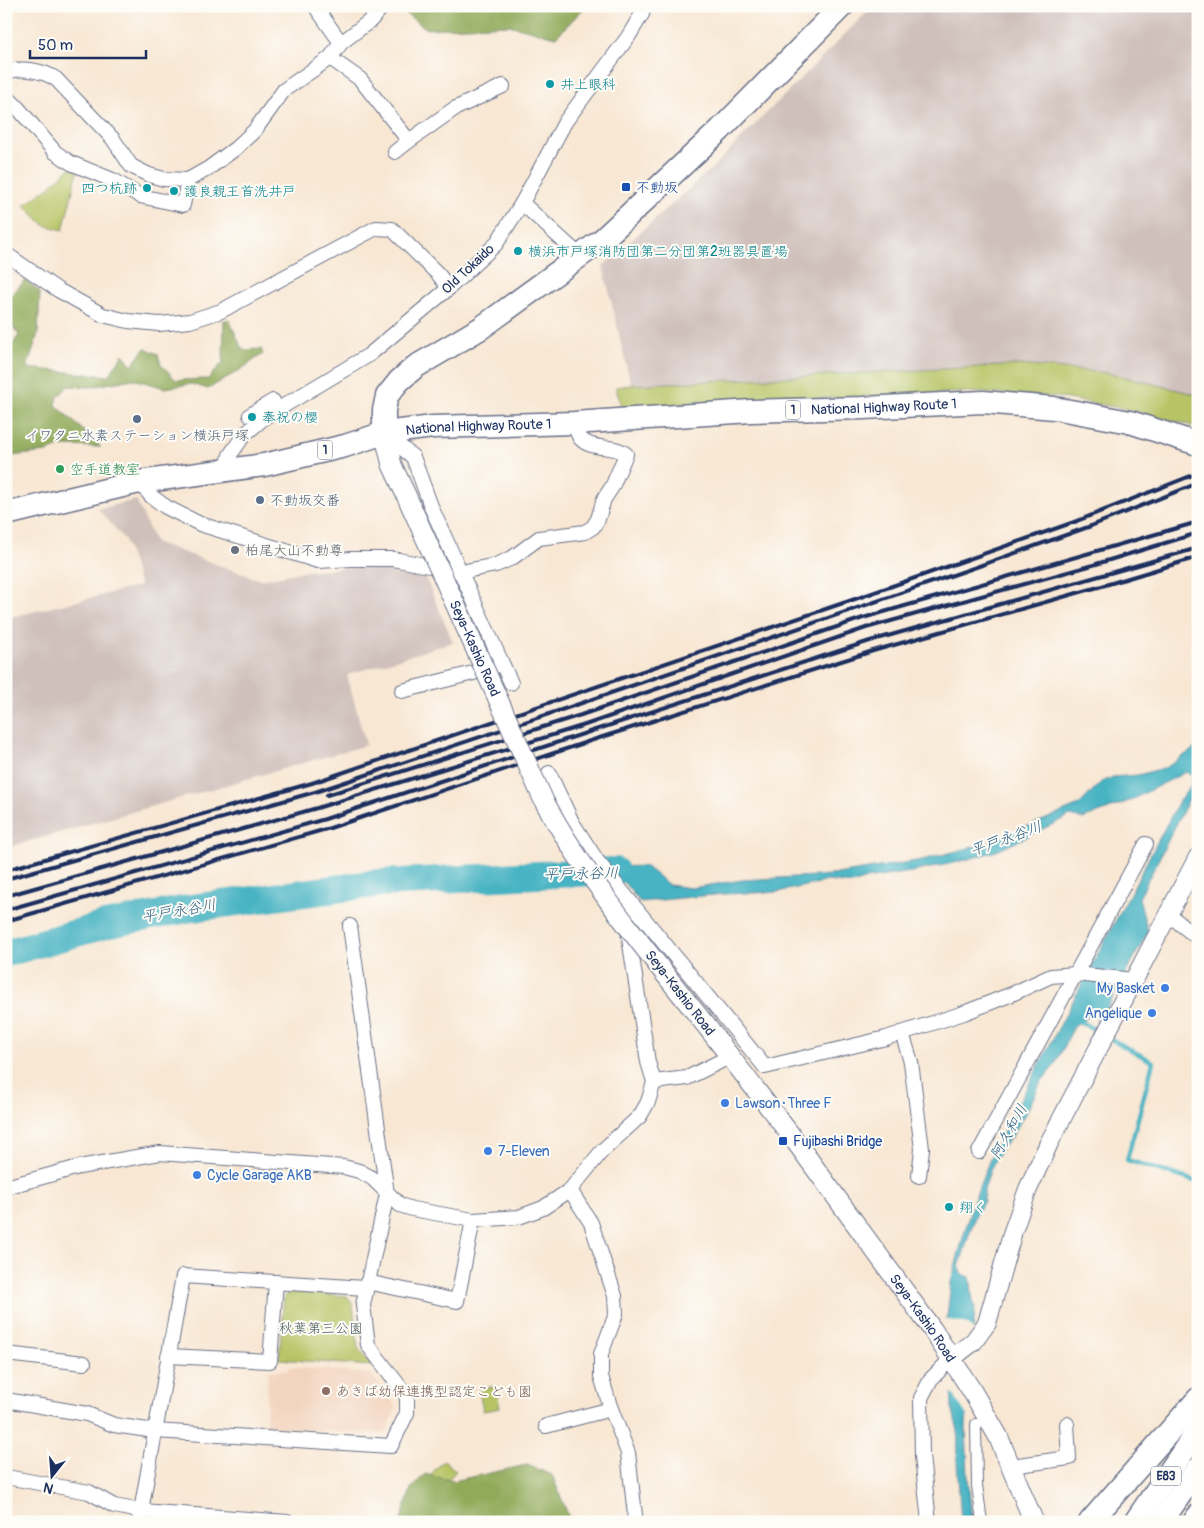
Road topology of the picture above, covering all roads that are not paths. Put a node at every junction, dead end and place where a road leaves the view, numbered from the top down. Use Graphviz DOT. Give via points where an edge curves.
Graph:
graph roads {
  1 [pos="315,6"];
  2 [pos="383,6"];
  3 [pos="644,6"];
  4 [pos="842,6"];
  5 [pos="341,43"];
  6 [pos="330,58"];
  7 [pos="6,72"];
  8 [pos="503,86"];
  9 [pos="6,96"];
  10 [pos="409,141"];
  11 [pos="395,152"];
  12 [pos="188,180"];
  13 [pos="522,203"];
  14 [pos="6,254"];
  15 [pos="580,256"];
  16 [pos="449,288"];
  17 [pos="307,392"];
  18 [pos="250,415"];
  19 [pos="574,423"];
  20 [pos="384,433"];
  21 [pos="1198,444"];
  22 [pos="227,470"];
  23 [pos="139,482"];
  24 [pos="6,514"];
  25 [pos="461,572"];
  26 [pos="503,666"];
  27 [pos="510,683"];
  28 [pos="404,694"];
  29 [pos="549,773"];
  30 [pos="1146,844"];
  31 [pos="1198,857"];
  32 [pos="637,910"];
  33 [pos="1168,914"];
  34 [pos="350,926"];
  35 [pos="1198,938"];
  36 [pos="1078,974"];
  37 [pos="1130,979"];
  38 [pos="902,1033"];
  39 [pos="731,1056"];
  40 [pos="654,1082"];
  41 [pos="979,1152"];
  42 [pos="919,1176"];
  43 [pos="6,1187"];
  44 [pos="570,1190"];
  45 [pos="387,1194"];
  46 [pos="473,1220"];
  47 [pos="276,1282"];
  48 [pos="366,1285"];
  49 [pos="6,1354"];
  50 [pos="168,1356"];
  51 [pos="951,1359"];
  52 [pos="84,1363"];
  53 [pos="1198,1399"];
  54 [pos="6,1400"];
  55 [pos="611,1409"];
  56 [pos="976,1424"];
  57 [pos="1067,1424"];
  58 [pos="546,1426"];
  59 [pos="1198,1430"];
  60 [pos="155,1431"];
  61 [pos="1011,1466"];
  62 [pos="1198,1469"];
  63 [pos="6,1476"];
  64 [pos="140,1516"];
  65 [pos="1198,1516"];
  66 [pos="287,1522"];
  67 [pos="633,1522"];
  68 [pos="928,1522"];
  69 [pos="982,1522"];
  70 [pos="1034,1522"];
  71 [pos="1090,1522"];
  72 [pos="1134,1522"];
  73 [pos="1161,1522"];
  74 [pos="1194,1522"];
  1 -- 5 [label="street"];
  2 -- 5 [label="street" via="372,20"];
  3 -- 13 [label="street, Old Tokaido" via="628,38 565,122"];
  4 -- 15 [label="highway" via="720,130 602,240"];
  5 -- 6 [label="street"];
  6 -- 10 [label="street" via="360,79"];
  6 -- 12 [label="street" via="284,90 255,130 236,148"];
  7 -- 12 [label="street" via="28,70 47,73 113,139 131,166 164,179"];
  8 -- 10 [label="street" via="454,109"];
  9 -- 12 [label="street" via="55,152 140,196 184,205"];
  10 -- 11 [label="street"];
  13 -- 15 [label="street"];
  13 -- 16 [label="street, Old Tokaido" via="496,244"];
  14 -- 16 [label="street" via="58,290 103,315 159,324 190,321 221,311 376,228 392,229"];
  15 -- 20 [label="highway" via="481,328 415,367 399,381 387,396"];
  16 -- 17 [label="street, Old Tokaido" via="369,354"];
  17 -- 18 [label="street" via="288,393"];
  17 -- 22 [label="street, Old Tokaido" via="264,417 244,435 230,455"];
  19 -- 20 [label="highway, National Highway Route 1 / 1"];
  19 -- 21 [label="highway, National Highway Route 1 / 1" via="751,411 983,402 1054,408 1130,422"];
  19 -- 25 [label="street" via="580,438 589,444 621,450 626,454 593,527 585,532 539,538 496,566"];
  20 -- 22 [label="highway, National Highway Route 1 / 1" via="345,446"];
  20 -- 25 [label="street" via="413,457"];
  20 -- 39 [label="main road, Seya-Kashio Road, bridge" via="392,465 544,801 565,839 601,892"];
  22 -- 23 [label="highway, National Highway Route 1 / 1"];
  23 -- 24 [label="highway, National Highway Route 1 / 1"];
  23 -- 25 [label="street" via="166,508 200,524 318,561 393,559"];
  25 -- 26 [label="street"];
  26 -- 27 [label="street"];
  26 -- 28 [label="street"];
  29 -- 32 [label="street" via="572,822 598,862"];
  30 -- 36 [label="street"];
  31 -- 33 [label="street"];
  32 -- 38 [label="street" via="765,1067"];
  32 -- 40 [label="street" via="625,911 648,1062"];
  33 -- 35 [label="street"];
  33 -- 37 [label="street"];
  34 -- 45 [label="street"];
  36 -- 37 [label="street"];
  36 -- 38 [label="street" via="1051,976 1004,997"];
  36 -- 41 [label="street"];
  37 -- 51 [label="street" via="1028,1189 987,1323 974,1341"];
  38 -- 42 [label="street" via="914,1082 922,1150"];
  39 -- 40 [label="street" via="687,1078"];
  39 -- 51 [label="main road, Seya-Kashio Road"];
  40 -- 44 [label="street" via="640,1116 602,1151"];
  43 -- 45 [label="street" via="79,1167 160,1153 344,1166 372,1178"];
  44 -- 46 [label="street" via="542,1208 518,1217"];
  44 -- 55 [label="street" via="591,1222 615,1296 616,1314 601,1354 601,1376"];
  45 -- 46 [label="street" via="400,1205 412,1209"];
  45 -- 48 [label="street"];
  46 -- 48 [label="street" via="457,1301"];
  47 -- 48 [label="street"];
  47 -- 50 [label="street" via="183,1276"];
  47 -- 50 [label="street" via="270,1361"];
  48 -- 60 [label="street" via="363,1305 368,1345 406,1396 407,1413 391,1446"];
  49 -- 52 [label="street"];
  50 -- 60 [label="street"];
  51 -- 61 [label="main road, Seya-Kashio Road" via="998,1436"];
  51 -- 68 [label="street" via="931,1379 921,1398"];
  53 -- 71 [label="highway"];
  54 -- 60 [label="street" via="87,1414 114,1425"];
  55 -- 58 [label="street"];
  55 -- 67 [label="street" via="628,1453 635,1514"];
  56 -- 69 [label="street" via="977,1485"];
  57 -- 61 [label="street" via="1069,1458"];
  59 -- 72 [label="highway, E83"];
  60 -- 64 [label="street"];
  61 -- 70 [label="main road, Seya-Kashio Road"];
  62 -- 73 [label="highway, E83"];
  63 -- 64 [label="street" via="89,1492"];
  64 -- 66 [label="street"];
  65 -- 74 [label="highway"];
}
